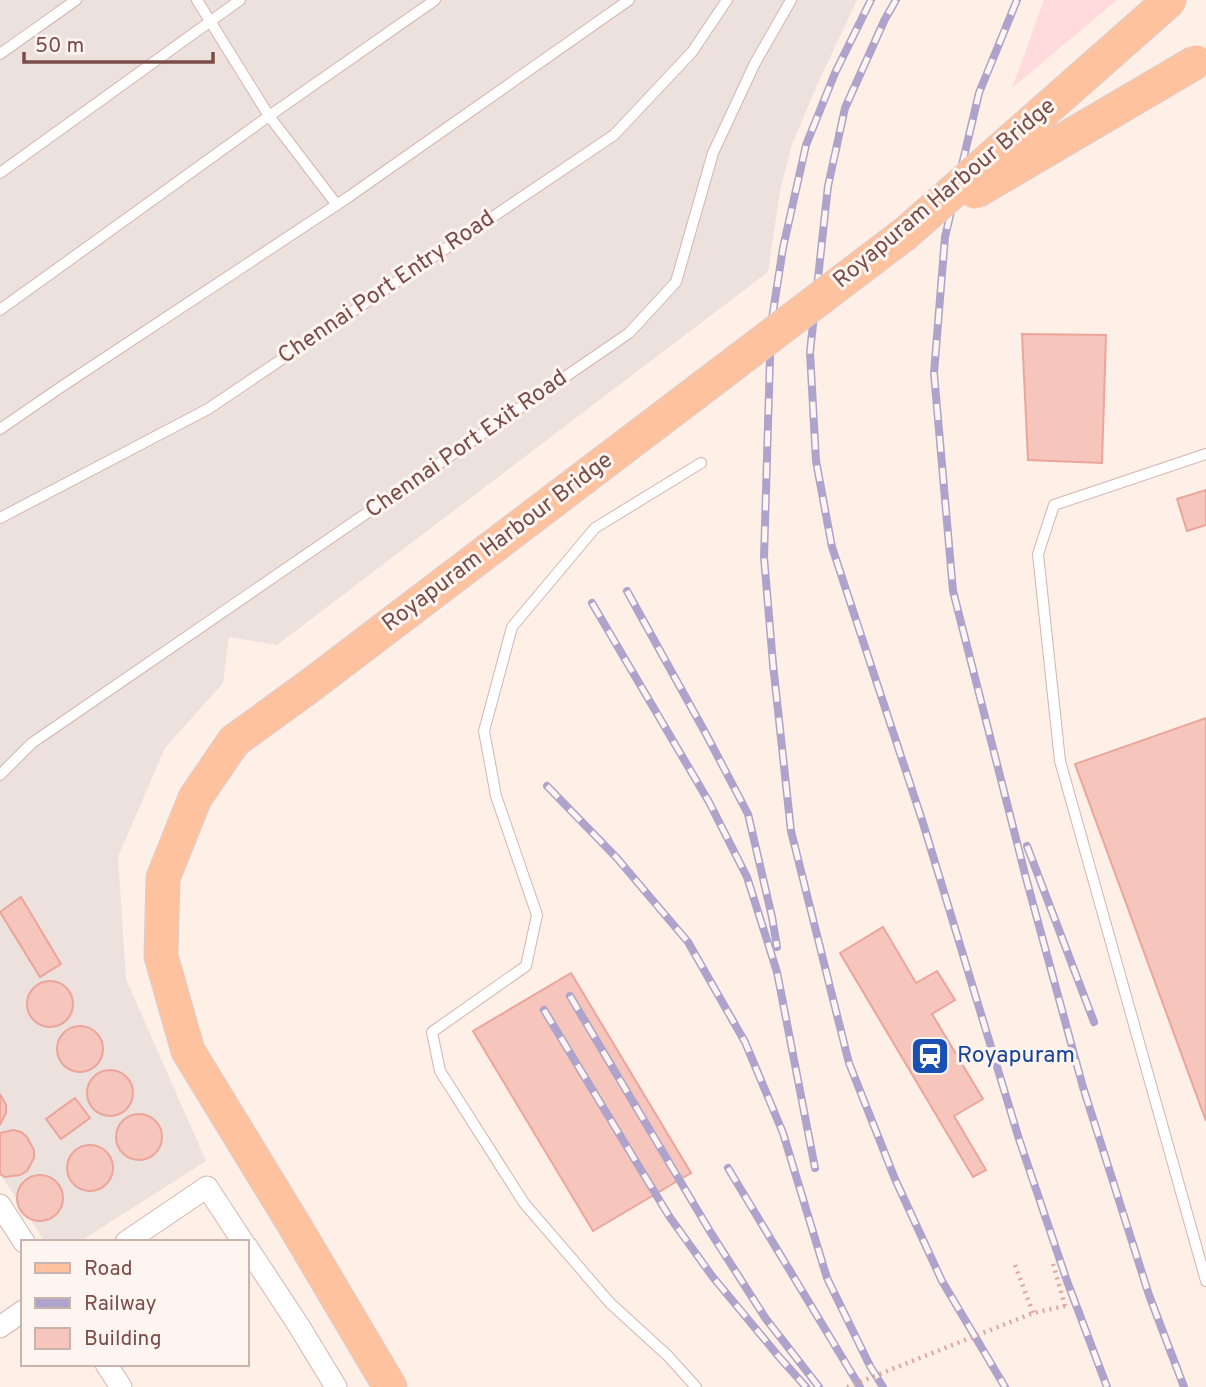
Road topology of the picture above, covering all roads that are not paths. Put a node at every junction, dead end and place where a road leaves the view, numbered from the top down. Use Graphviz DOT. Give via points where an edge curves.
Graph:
graph roads {
  1 [pos="76,0"];
  2 [pos="197,0"];
  3 [pos="240,0"];
  4 [pos="435,0"];
  5 [pos="629,0"];
  6 [pos="727,0"];
  7 [pos="791,0"];
  8 [pos="1170,0"];
  9 [pos="210,20"];
  10 [pos="0,54"];
  11 [pos="1201,60"];
  12 [pos="269,116"];
  13 [pos="0,173"];
  14 [pos="337,205"];
  15 [pos="906,233"];
  16 [pos="0,310"];
  17 [pos="0,429"];
  18 [pos="1206,454"];
  19 [pos="701,463"];
  20 [pos="0,518"];
  21 [pos="0,775"];
  22 [pos="0,1205"];
  23 [pos="23,1240"];
  24 [pos="129,1240"];
  25 [pos="242,1240"];
  26 [pos="248,1249"];
  27 [pos="1206,1282"];
  28 [pos="21,1312"];
  29 [pos="0,1327"];
  30 [pos="107,1366"];
  31 [pos="331,1385"];
  32 [pos="121,1387"];
  33 [pos="390,1387"];
  34 [pos="696,1387"];
  1 -- 10 [label="lane"];
  2 -- 9 [label="lane"];
  3 -- 9 [label="lane"];
  4 -- 12 [label="lane"];
  5 -- 14 [label="lane"];
  6 -- 20 [label="lane, Chennai Port Entry Road" via="692,52 614,135 208,409"];
  7 -- 21 [label="lane, Chennai Port Exit Road" via="713,153 676,282 629,333 32,743"];
  8 -- 15 [label="main road, Royapuram Harbour Bridge, bridge"];
  9 -- 12 [label="lane"];
  9 -- 13 [label="lane"];
  11 -- 15 [label="main road, bridge"];
  12 -- 14 [label="lane"];
  12 -- 16 [label="lane"];
  14 -- 17 [label="lane"];
  15 -- 33 [label="main road, Royapuram Harbour Bridge, bridge" via="234,741 195,798 163,878 161,956 188,1051"];
  18 -- 27 [label="lane" via="1055,505 1038,554 1060,761"];
  19 -- 34 [label="lane" via="595,528 512,627 484,731 496,796 537,915 526,966 432,1032 440,1071 524,1203 610,1303"];
  22 -- 23 [label="street"];
  24 -- 25 [label="street" via="207,1187"];
  26 -- 31 [label="street"];
  28 -- 29 [label="street"];
  30 -- 32 [label="street"];
}
